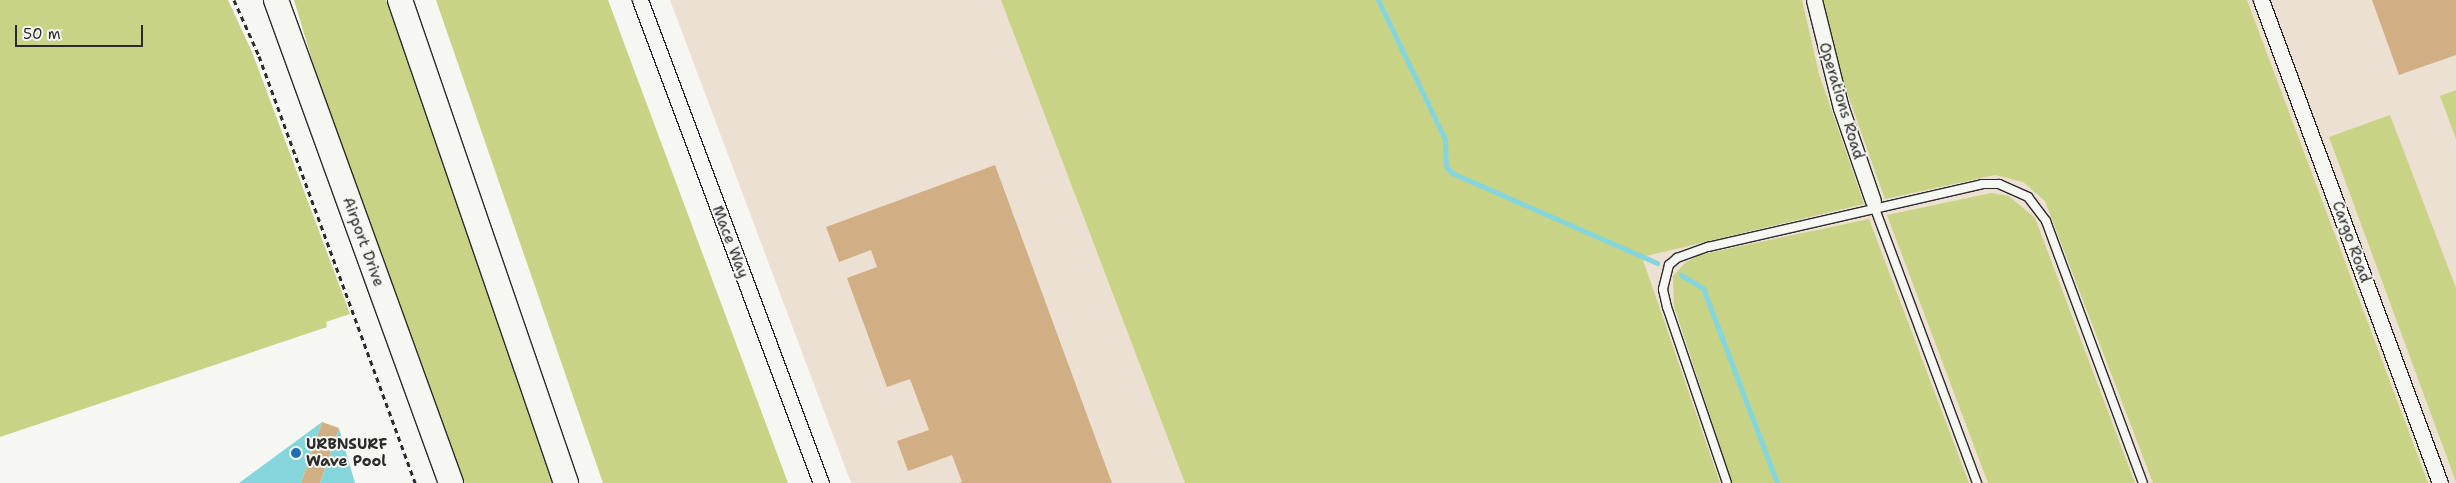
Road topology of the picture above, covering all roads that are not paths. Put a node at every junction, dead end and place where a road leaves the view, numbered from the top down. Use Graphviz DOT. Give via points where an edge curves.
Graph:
graph roads {
  1 [pos="276,0"];
  2 [pos="400,0"];
  3 [pos="640,0"];
  4 [pos="1814,0"];
  5 [pos="2261,0"];
  6 [pos="1874,205"];
  7 [pos="451,483"];
  8 [pos="566,483"];
  9 [pos="821,483"];
  10 [pos="1727,483"];
  11 [pos="1977,483"];
  12 [pos="2144,483"];
  13 [pos="2440,483"];
  1 -- 7 [label="main road, Airport Drive"];
  2 -- 8 [label="main road"];
  3 -- 9 [label="street, Mace Way"];
  4 -- 6 [label="street, Operations Road" via="1841,108"];
  5 -- 13 [label="street, Cargo Road"];
  6 -- 10 [label="lane" via="1690,251 1669,266 1663,289 1667,307"];
  6 -- 11 [label="lane"];
  6 -- 12 [label="lane" via="1999,184 2021,193 2038,207"];
}
